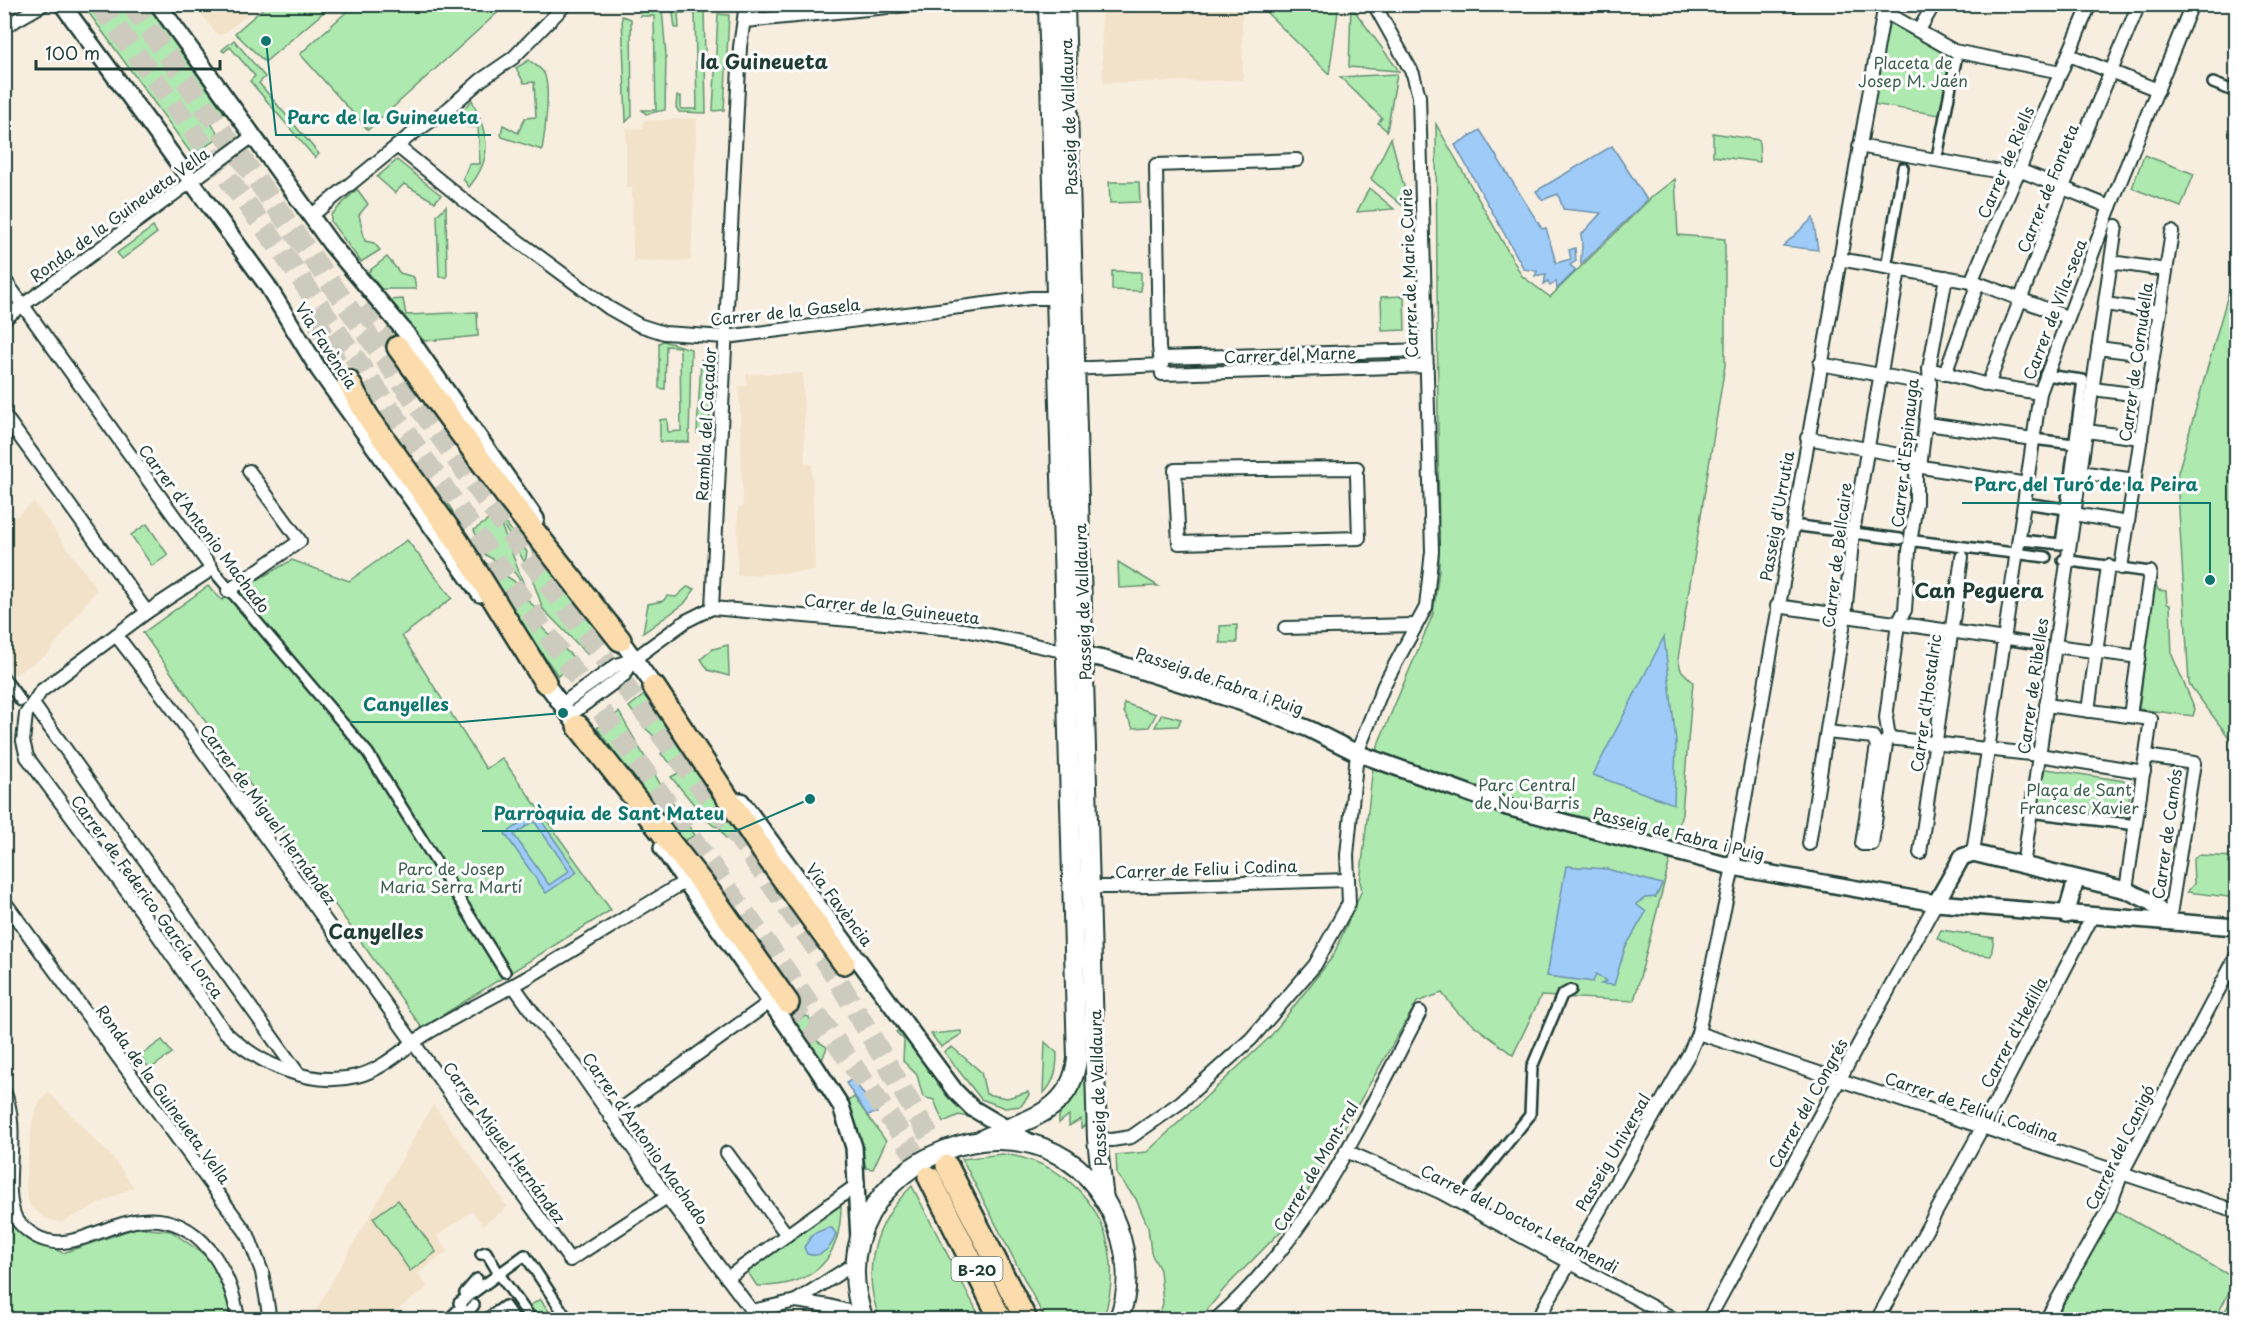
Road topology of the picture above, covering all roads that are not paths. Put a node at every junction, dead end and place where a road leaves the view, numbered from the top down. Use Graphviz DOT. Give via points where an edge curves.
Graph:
graph roads {
  1 [pos="44,4"];
  2 [pos="62,4"];
  3 [pos="158,4"];
  4 [pos="566,4"];
  5 [pos="746,4"];
  6 [pos="919,4"];
  7 [pos="1048,4"];
  8 [pos="1065,4"];
  9 [pos="1374,4"];
  10 [pos="1934,4"];
  11 [pos="2090,4"];
  12 [pos="2139,4"];
  13 [pos="2192,4"];
  14 [pos="1884,8"];
  15 [pos="744,21"];
  16 [pos="4,27"];
  17 [pos="1919,30"];
  18 [pos="2069,55"];
  19 [pos="1956,60"];
  20 [pos="2113,71"];
  21 [pos="2061,72"];
  22 [pos="2213,83"];
  23 [pos="2158,90"];
  24 [pos="2236,92"];
  25 [pos="253,136"];
  26 [pos="397,146"];
  27 [pos="1859,146"];
  28 [pos="1938,152"];
  29 [pos="1297,160"];
  30 [pos="1903,168"];
  31 [pos="2018,172"];
  32 [pos="192,180"];
  33 [pos="2063,187"];
  34 [pos="2110,207"];
  35 [pos="311,216"];
  36 [pos="2116,226"];
  37 [pos="2172,232"];
  38 [pos="1839,259"];
  39 [pos="2111,262"];
  40 [pos="1892,269"];
  41 [pos="2166,270"];
  42 [pos="1946,277"];
  43 [pos="4,279"];
  44 [pos="1974,282"];
  45 [pos="1056,298"];
  46 [pos="2021,298"];
  47 [pos="2105,304"];
  48 [pos="21,306"];
  49 [pos="2160,312"];
  50 [pos="2067,317"];
  51 [pos="4,319"];
  52 [pos="726,337"];
  53 [pos="398,347"];
  54 [pos="2098,348"];
  55 [pos="1426,350"];
  56 [pos="2153,355"];
  57 [pos="1162,362"];
  58 [pos="1820,364"];
  59 [pos="1427,366"];
  60 [pos="1067,369"];
  61 [pos="1929,369"];
  62 [pos="1882,374"];
  63 [pos="1945,374"];
  64 [pos="2045,375"];
  65 [pos="348,381"];
  66 [pos="1930,384"];
  67 [pos="1988,385"];
  68 [pos="2092,389"];
  69 [pos="2040,393"];
  70 [pos="2147,396"];
  71 [pos="4,415"];
  72 [pos="1927,424"];
  73 [pos="2086,430"];
  74 [pos="1807,438"];
  75 [pos="2141,438"];
  76 [pos="2033,439"];
  77 [pos="2074,444"];
  78 [pos="1866,450"];
  79 [pos="1919,462"];
  80 [pos="249,471"];
  81 [pos="1357,472"];
  82 [pos="2080,472"];
  83 [pos="2135,480"];
  84 [pos="2027,484"];
  85 [pos="2024,502"];
  86 [pos="2070,512"];
  87 [pos="2128,523"];
  88 [pos="1800,526"];
  89 [pos="1853,532"];
  90 [pos="1900,539"];
  91 [pos="2020,540"];
  92 [pos="1915,541"];
  93 [pos="2018,554"];
  94 [pos="1962,557"];
  95 [pos="2056,559"];
  96 [pos="2108,566"];
  97 [pos="2121,568"];
  98 [pos="212,569"];
  99 [pos="2150,572"];
  100 [pos="228,591"];
  101 [pos="1777,606"];
  102 [pos="712,608"];
  103 [pos="147,612"];
  104 [pos="1845,615"];
  105 [pos="1898,623"];
  106 [pos="1415,625"];
  107 [pos="1285,628"];
  108 [pos="1952,631"];
  109 [pos="116,636"];
  110 [pos="2005,639"];
  111 [pos="620,640"];
  112 [pos="2049,646"];
  113 [pos="2096,652"];
  114 [pos="1075,653"];
  115 [pos="2139,657"];
  116 [pos="634,659"];
  117 [pos="6,680"];
  118 [pos="545,682"];
  119 [pos="654,687"];
  120 [pos="21,700"];
  121 [pos="33,704"];
  122 [pos="2046,705"];
  123 [pos="2088,711"];
  124 [pos="570,715"];
  125 [pos="2130,716"];
  126 [pos="1827,732"];
  127 [pos="1884,743"];
  128 [pos="1935,744"];
  129 [pos="1988,750"];
  130 [pos="1358,753"];
  131 [pos="2039,755"];
  132 [pos="2146,756"];
  133 [pos="2144,772"];
  134 [pos="2037,813"];
  135 [pos="2129,824"];
  136 [pos="1809,844"];
  137 [pos="1920,853"];
  138 [pos="1973,853"];
  139 [pos="2023,866"];
  140 [pos="1733,867"];
  141 [pos="1073,868"];
  142 [pos="686,880"];
  143 [pos="1347,880"];
  144 [pos="2076,880"];
  145 [pos="1089,886"];
  146 [pos="2126,890"];
  147 [pos="4,901"];
  148 [pos="1936,903"];
  149 [pos="2066,915"];
  150 [pos="2092,917"];
  151 [pos="2169,921"];
  152 [pos="2236,927"];
  153 [pos="2236,957"];
  154 [pos="844,963"];
  155 [pos="505,972"];
  156 [pos="513,985"];
  157 [pos="1571,990"];
  158 [pos="779,1003"];
  159 [pos="1420,1012"];
  160 [pos="1698,1033"];
  161 [pos="413,1044"];
  162 [pos="297,1072"];
  163 [pos="1840,1079"];
  164 [pos="4,1091"];
  165 [pos="610,1117"];
  166 [pos="1007,1127"];
  167 [pos="1982,1128"];
  168 [pos="1097,1139"];
  169 [pos="981,1140"];
  170 [pos="1038,1147"];
  171 [pos="1346,1151"];
  172 [pos="727,1153"];
  173 [pos="947,1166"];
  174 [pos="2122,1173"];
  175 [pos="929,1177"];
  176 [pos="858,1184"];
  177 [pos="667,1197"];
  178 [pos="1104,1200"];
  179 [pos="1458,1203"];
  180 [pos="2236,1211"];
  181 [pos="787,1235"];
  182 [pos="481,1254"];
  183 [pos="858,1254"];
  184 [pos="1568,1261"];
  185 [pos="499,1274"];
  186 [pos="726,1278"];
  187 [pos="477,1280"];
  188 [pos="471,1301"];
  189 [pos="796,1301"];
  190 [pos="750,1315"];
  191 [pos="469,1317"];
  192 [pos="864,1317"];
  193 [pos="238,1320"];
  194 [pos="270,1320"];
  195 [pos="448,1320"];
  196 [pos="485,1320"];
  197 [pos="515,1320"];
  198 [pos="532,1320"];
  199 [pos="568,1320"];
  200 [pos="1001,1320"];
  201 [pos="1026,1320"];
  202 [pos="1118,1320"];
  203 [pos="1215,1320"];
  204 [pos="1537,1320"];
  205 [pos="1676,1320"];
  206 [pos="1708,1320"];
  207 [pos="1877,1320"];
  208 [pos="2046,1320"];
  1 -- 16 [label="street"];
  2 -- 32 [label="street, Via Favència"];
  3 -- 25 [label="street, Via Favència"];
  4 -- 26 [label="street" via="513,58"];
  5 -- 15 [label="street, Rambla del Caçador"];
  6 -- 15 [label="street"];
  7 -- 45 [label="main road, Passeig de Valldaura"];
  8 -- 60 [label="main road, Passeig de Valldaura"];
  9 -- 55 [label="street, Carrer de Marie Curie" via="1413,74 1419,96"];
  10 -- 17 [label="street"];
  11 -- 18 [label="street, Carrer de Riells"];
  12 -- 20 [label="street, Carrer de Fonteta"];
  13 -- 23 [label="street, Carrer de Vila-seca"];
  14 -- 17 [label="street"];
  14 -- 27 [label="street, Passeig d'Urrutia"];
  15 -- 52 [label="street, Rambla del Caçador"];
  17 -- 21 [label="street" via="1954,51"];
  18 -- 20 [label="street"];
  18 -- 21 [label="street, Carrer de Riells"];
  19 -- 28 [label="street"];
  20 -- 23 [label="street"];
  20 -- 33 [label="street, Carrer de Fonteta"];
  21 -- 31 [label="street, Carrer de Riells"];
  22 -- 24 [label="street"];
  23 -- 34 [label="street, Carrer de Vila-seca"];
  25 -- 32 [label="street, Ronda de la Guineueta Vella"];
  25 -- 35 [label="street, Via Favència"];
  26 -- 35 [label="street"];
  26 -- 52 [label="street, Carrer de la Gasela" via="609,308 639,325 664,333"];
  27 -- 31 [label="street"];
  27 -- 38 [label="street, Passeig d'Urrutia"];
  29 -- 57 [label="street" via="1156,165"];
  30 -- 40 [label="street"];
  31 -- 33 [label="street"];
  31 -- 44 [label="street, Carrer de Riells"];
  32 -- 48 [label="street, Ronda de la Guineueta Vella"];
  32 -- 118 [label="street, Via Favència" via="267,285 319,370"];
  33 -- 34 [label="street"];
  33 -- 46 [label="street, Carrer de Fonteta"];
  34 -- 50 [label="street, Carrer de Vila-seca"];
  35 -- 111 [label="street, Via Favència" via="409,338"];
  36 -- 39 [label="street, Carrer de Ribelles"];
  37 -- 41 [label="street, Carrer de Cornudella"];
  38 -- 40 [label="street"];
  38 -- 58 [label="street, Passeig d'Urrutia"];
  39 -- 41 [label="street"];
  39 -- 47 [label="street, Carrer de Ribelles"];
  40 -- 42 [label="street"];
  40 -- 62 [label="street, Carrer de Bellcaire"];
  41 -- 49 [label="street, Carrer de Cornudella"];
  42 -- 44 [label="street"];
  42 -- 61 [label="street, Carrer d'Espinauga"];
  43 -- 48 [label="street, Carrer d'Antonio Machado"];
  44 -- 46 [label="street"];
  44 -- 63 [label="street, Carrer de Riells"];
  45 -- 52 [label="street, Carrer de la Gasela"];
  45 -- 60 [label="main road, Passeig de Valldaura"];
  46 -- 50 [label="street"];
  46 -- 67 [label="street, Carrer de Fonteta"];
  47 -- 49 [label="street"];
  47 -- 54 [label="street, Carrer de Ribelles"];
  48 -- 51 [label="street, Ronda de la Guineueta Vella"];
  48 -- 98 [label="street, Carrer d'Antonio Machado"];
  49 -- 56 [label="street, Carrer de Cornudella"];
  50 -- 64 [label="street, Carrer de Vila-seca"];
  52 -- 102 [label="street, Rambla del Caçador"];
  53 -- 111 [label="highway"];
  54 -- 56 [label="street"];
  54 -- 68 [label="street, Carrer de Ribelles"];
  55 -- 57 [label="street, Carrer del Marne"];
  55 -- 59 [label="street, Carrer de Marie Curie"];
  56 -- 70 [label="street, Carrer de Cornudella"];
  57 -- 59 [label="street, Carrer del Marne" via="1162,374"];
  57 -- 60 [label="street, Carrer del Marne"];
  58 -- 62 [label="street"];
  58 -- 74 [label="street, Passeig d'Urrutia"];
  59 -- 106 [label="street, Carrer de Marie Curie" via="1432,551 1426,607"];
  60 -- 114 [label="main road, Passeig de Valldaura"];
  61 -- 63 [label="street"];
  61 -- 66 [label="street, Carrer d'Espinauga"];
  62 -- 66 [label="street"];
  62 -- 78 [label="street, Carrer de Bellcaire"];
  63 -- 67 [label="street"];
  64 -- 69 [label="street, Carrer de Vila-seca"];
  64 -- 77 [label="street" via="2083,380"];
  65 -- 118 [label="highway" via="368,417 458,542"];
  66 -- 72 [label="street, Carrer d'Espinauga"];
  67 -- 69 [label="street"];
  68 -- 70 [label="street"];
  68 -- 73 [label="street, Carrer de Ribelles"];
  69 -- 76 [label="street, Carrer de Vila-seca"];
  70 -- 75 [label="street, Carrer de Cornudella"];
  71 -- 103 [label="street"];
  72 -- 76 [label="street"];
  72 -- 79 [label="street, Carrer d'Espinauga"];
  73 -- 75 [label="street"];
  73 -- 82 [label="street, Carrer de Ribelles"];
  74 -- 78 [label="street"];
  74 -- 101 [label="street, Passeig d'Urrutia"];
  75 -- 83 [label="street, Carrer de Cornudella"];
  76 -- 77 [label="street"];
  76 -- 84 [label="street, Carrer de Vila-seca"];
  77 -- 86 [label="street"];
  78 -- 79 [label="street"];
  78 -- 89 [label="street, Carrer de Bellcaire"];
  79 -- 84 [label="street"];
  79 -- 105 [label="street, Carrer d'Espinauga" via="1905,610"];
  80 -- 100 [label="street" via="300,541"];
  81 -- 81 [label="street" via="1175,470 1179,543 1359,538"];
  82 -- 83 [label="street"];
  82 -- 86 [label="street, Carrer de Ribelles"];
  83 -- 87 [label="street, Carrer de Cornudella"];
  84 -- 85 [label="street, Carrer de Vila-seca"];
  85 -- 86 [label="street"];
  85 -- 91 [label="street, Carrer de Vila-seca"];
  86 -- 87 [label="street"];
  86 -- 91 [label="street" via="2061,546"];
  86 -- 95 [label="street, Carrer de Ribelles"];
  87 -- 97 [label="street, Carrer de Cornudella"];
  88 -- 89 [label="street"];
  89 -- 90 [label="street"];
  89 -- 104 [label="street, Carrer de Bellcaire"];
  91 -- 93 [label="street, Carrer de Vila-seca"];
  92 -- 93 [label="street"];
  93 -- 95 [label="street"];
  93 -- 110 [label="street, Carrer de Vila-seca"];
  94 -- 108 [label="street, Carrer d'Hostalric"];
  95 -- 96 [label="street"];
  95 -- 112 [label="street, Carrer de Ribelles" via="2065,574"];
  96 -- 97 [label="street"];
  96 -- 113 [label="street"];
  97 -- 99 [label="street"];
  98 -- 100 [label="street, Carrer d'Antonio Machado"];
  98 -- 103 [label="street, Carrer de Federico García Lorca"];
  99 -- 115 [label="street"];
  100 -- 155 [label="street, Carrer d'Antonio Machado" via="368,753"];
  101 -- 104 [label="street"];
  101 -- 140 [label="street, Passeig d'Urrutia"];
  102 -- 114 [label="street, Carrer de la Guineueta" via="965,630"];
  102 -- 116 [label="street" via="686,621"];
  103 -- 109 [label="street, Carrer de Federico García Lorca"];
  104 -- 105 [label="street"];
  104 -- 126 [label="street, Carrer de Bellcaire"];
  105 -- 108 [label="street"];
  105 -- 127 [label="street, Carrer d'Espinauga"];
  106 -- 107 [label="street"];
  106 -- 130 [label="street, Carrer de Marie Curie" via="1384,685"];
  108 -- 110 [label="street"];
  108 -- 128 [label="street, Carrer d'Hostalric"];
  109 -- 121 [label="street, Carrer de Federico García Lorca" via="41,691"];
  109 -- 161 [label="street, Carrer de Miguel Hernández" via="170,705"];
  110 -- 112 [label="street"];
  110 -- 129 [label="street, Carrer de Vila-seca"];
  111 -- 116 [label="street, Via Favència"];
  112 -- 113 [label="street"];
  112 -- 122 [label="street, Carrer de Ribelles"];
  113 -- 115 [label="street"];
  113 -- 123 [label="street"];
  114 -- 130 [label="street, Passeig de Fabra i Puig" via="1240,702"];
  114 -- 141 [label="main road, Passeig de Valldaura"];
  114 -- 145 [label="main road, Passeig de Valldaura"];
  115 -- 125 [label="street"];
  116 -- 119 [label="street, Via Favència"];
  116 -- 124 [label="street" via="624,675"];
  117 -- 120 [label="street"];
  118 -- 124 [label="street, Via Favència"];
  119 -- 154 [label="highway" via="763,851"];
  119 -- 166 [label="street, Via Favència" via="955,1091 972,1108"];
  121 -- 162 [label="street, Carrer de Federico García Lorca"];
  121 -- 162 [label="street, Carrer de Federico García Lorca" via="26,714 23,741 27,757 41,778 142,912 224,1031 254,1056"];
  122 -- 123 [label="street"];
  122 -- 131 [label="street, Carrer de Ribelles"];
  123 -- 125 [label="street"];
  124 -- 142 [label="street, Via Favència"];
  124 -- 158 [label="highway" via="713,897"];
  125 -- 132 [label="street" via="2151,719"];
  126 -- 127 [label="street" via="1873,737"];
  126 -- 136 [label="street, Carrer de Bellcaire"];
  127 -- 127 [label="street, Carrer d'Espinauga" via="1862,843 1872,844"];
  127 -- 128 [label="street"];
  128 -- 129 [label="street"];
  128 -- 137 [label="street, Carrer d'Hostalric"];
  129 -- 131 [label="street"];
  129 -- 138 [label="street, Carrer de Vila-seca"];
  130 -- 140 [label="street, Passeig de Fabra i Puig" via="1534,815"];
  130 -- 143 [label="street, Carrer de Marie Curie"];
  131 -- 133 [label="street"];
  131 -- 139 [label="street, Carrer de Ribelles"];
  132 -- 133 [label="street"];
  132 -- 151 [label="street, Carrer de Camós" via="2194,763"];
  133 -- 146 [label="street"];
  134 -- 135 [label="street"];
  138 -- 139 [label="street"];
  138 -- 148 [label="street" via="1962,858"];
  139 -- 144 [label="street"];
  140 -- 148 [label="street, Passeig de Fabra i Puig"];
  140 -- 160 [label="street, Passeig d'Urrutia"];
  141 -- 145 [label="street"];
  141 -- 166 [label="main road, Passeig de Valldaura" via="1077,1067 1058,1104"];
  142 -- 156 [label="street, Carrer de Federico García Lorca"];
  142 -- 158 [label="street, Via Favència"];
  143 -- 145 [label="street, Carrer de Feliu i Codina"];
  143 -- 168 [label="street, Carrer de Marie Curie" via="1349,903 1315,965 1251,1039 1181,1102 1135,1135 1118,1140"];
  144 -- 146 [label="street"];
  144 -- 149 [label="street"];
  145 -- 168 [label="main road, Passeig de Valldaura"];
  146 -- 151 [label="street" via="2151,902"];
  147 -- 194 [label="street, Ronda de la Guineueta Vella" via="248,1235 262,1272"];
  148 -- 149 [label="street, Passeig de Fabra i Puig"];
  148 -- 163 [label="street, Carrer del Congrés"];
  149 -- 150 [label="street, Passeig de Fabra i Puig"];
  150 -- 151 [label="street, Passeig de Fabra i Puig"];
  150 -- 167 [label="street, Carrer d'Hedilla"];
  151 -- 152 [label="street, Passeig de Fabra i Puig"];
  153 -- 174 [label="street, Carrer del Canigó"];
  156 -- 161 [label="street, Carrer de Federico García Lorca"];
  156 -- 165 [label="street, Carrer d'Antonio Machado"];
  157 -- 179 [label="street" via="1562,995 1532,1067 1530,1115"];
  158 -- 165 [label="street"];
  158 -- 176 [label="street, Via Favència" via="841,1106 854,1148"];
  159 -- 171 [label="street, Carrer de Mont-ral"];
  160 -- 163 [label="street, Carrer de Feliu i Codina"];
  160 -- 184 [label="street, Passeig Universal"];
  161 -- 162 [label="street, Carrer de Federico García Lorca" via="357,1076 329,1078"];
  161 -- 177 [label="street, Carrer Miguel Hernández" via="570,1260"];
  163 -- 167 [label="street, Carrer de Feliu i Codina"];
  163 -- 206 [label="street, Carrer del Congrés"];
  164 -- 193 [label="street" via="11,1118 5,1197 24,1228 57,1243 74,1242 141,1220 159,1220 177,1227 199,1238 216,1254 230,1283"];
  165 -- 177 [label="street, Carrer d'Antonio Machado"];
  166 -- 169 [label="main road, Passeig de Valldaura"];
  166 -- 170 [label="street, Via Favència"];
  167 -- 174 [label="street, Carrer de Feliu i Codina"];
  167 -- 207 [label="street, Carrer d'Hedilla"];
  168 -- 178 [label="main road, Passeig de Valldaura"];
  169 -- 170 [label="main road"];
  169 -- 183 [label="main road" via="935,1153 900,1177 871,1215"];
  170 -- 178 [label="main road" via="1077,1170"];
  171 -- 179 [label="street, Carrer del Doctor Letamendi"];
  171 -- 203 [label="street, Carrer de Mont-ral" via="1302,1224"];
  172 -- 181 [label="street"];
  173 -- 201 [label="highway, B-20"];
  174 -- 180 [label="street, Carrer de Feliu i Codina"];
  174 -- 208 [label="street, Carrer del Canigó" via="2109,1208"];
  175 -- 200 [label="highway, B-20"];
  176 -- 181 [label="street"];
  176 -- 183 [label="street, Via Favència"];
  177 -- 186 [label="street, Carrer d'Antonio Machado"];
  178 -- 202 [label="main road" via="1118,1228 1125,1256 1125,1298"];
  179 -- 184 [label="street, Carrer del Doctor Letamendi"];
  181 -- 186 [label="street"];
  182 -- 185 [label="street" via="486,1252"];
  183 -- 189 [label="street"];
  183 -- 192 [label="main road" via="858,1291"];
  184 -- 204 [label="street, Passeig Universal"];
  184 -- 205 [label="street, Carrer del Doctor Letamendi"];
  185 -- 188 [label="street"];
  185 -- 198 [label="street"];
  185 -- 199 [label="street" via="525,1256"];
  186 -- 190 [label="street, Carrer d'Antonio Machado"];
  187 -- 188 [label="street" via="465,1293"];
  188 -- 191 [label="street" via="459,1303"];
  189 -- 190 [label="street"];
  189 -- 192 [label="street"];
  191 -- 195 [label="street" via="458,1310"];
  196 -- 197 [label="street" via="505,1306"];
}
